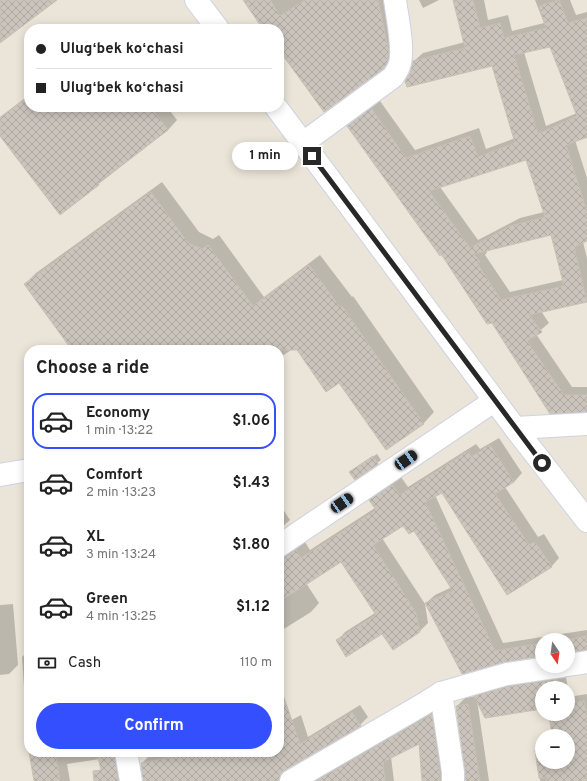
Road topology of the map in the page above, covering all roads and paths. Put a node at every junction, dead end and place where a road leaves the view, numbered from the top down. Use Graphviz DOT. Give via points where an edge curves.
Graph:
graph roads {
  1 [pos="196,0"];
  2 [pos="396,0"];
  3 [pos="214,24"];
  4 [pos="280,112"];
  5 [pos="303,143"];
  6 [pos="494,401"];
  7 [pos="587,424"];
  8 [pos="515,428"];
  9 [pos="24,471"];
  10 [pos="0,475"];
  11 [pos="587,521"];
  12 [pos="284,543"];
  13 [pos="587,662"];
  14 [pos="575,664"];
  15 [pos="535,670"];
  16 [pos="440,693"];
  17 [pos="127,757"];
  18 [pos="131,781"];
  19 [pos="292,781"];
  20 [pos="453,781"];
  1 -- 3 [label="street"];
  2 -- 5 [label="street" via="401,58 393,76"];
  4 -- 5 [label="street"];
  5 -- 6 [label="street"];
  6 -- 8 [label="street"];
  6 -- 12 [label="street"];
  7 -- 8 [label="street"];
  8 -- 11 [label="street"];
  9 -- 10 [label="street"];
  13 -- 14 [label="street"];
  15 -- 16 [label="street" via="507,674"];
  16 -- 19 [label="street"];
  16 -- 20 [label="street"];
  17 -- 18 [label="street"];
}
